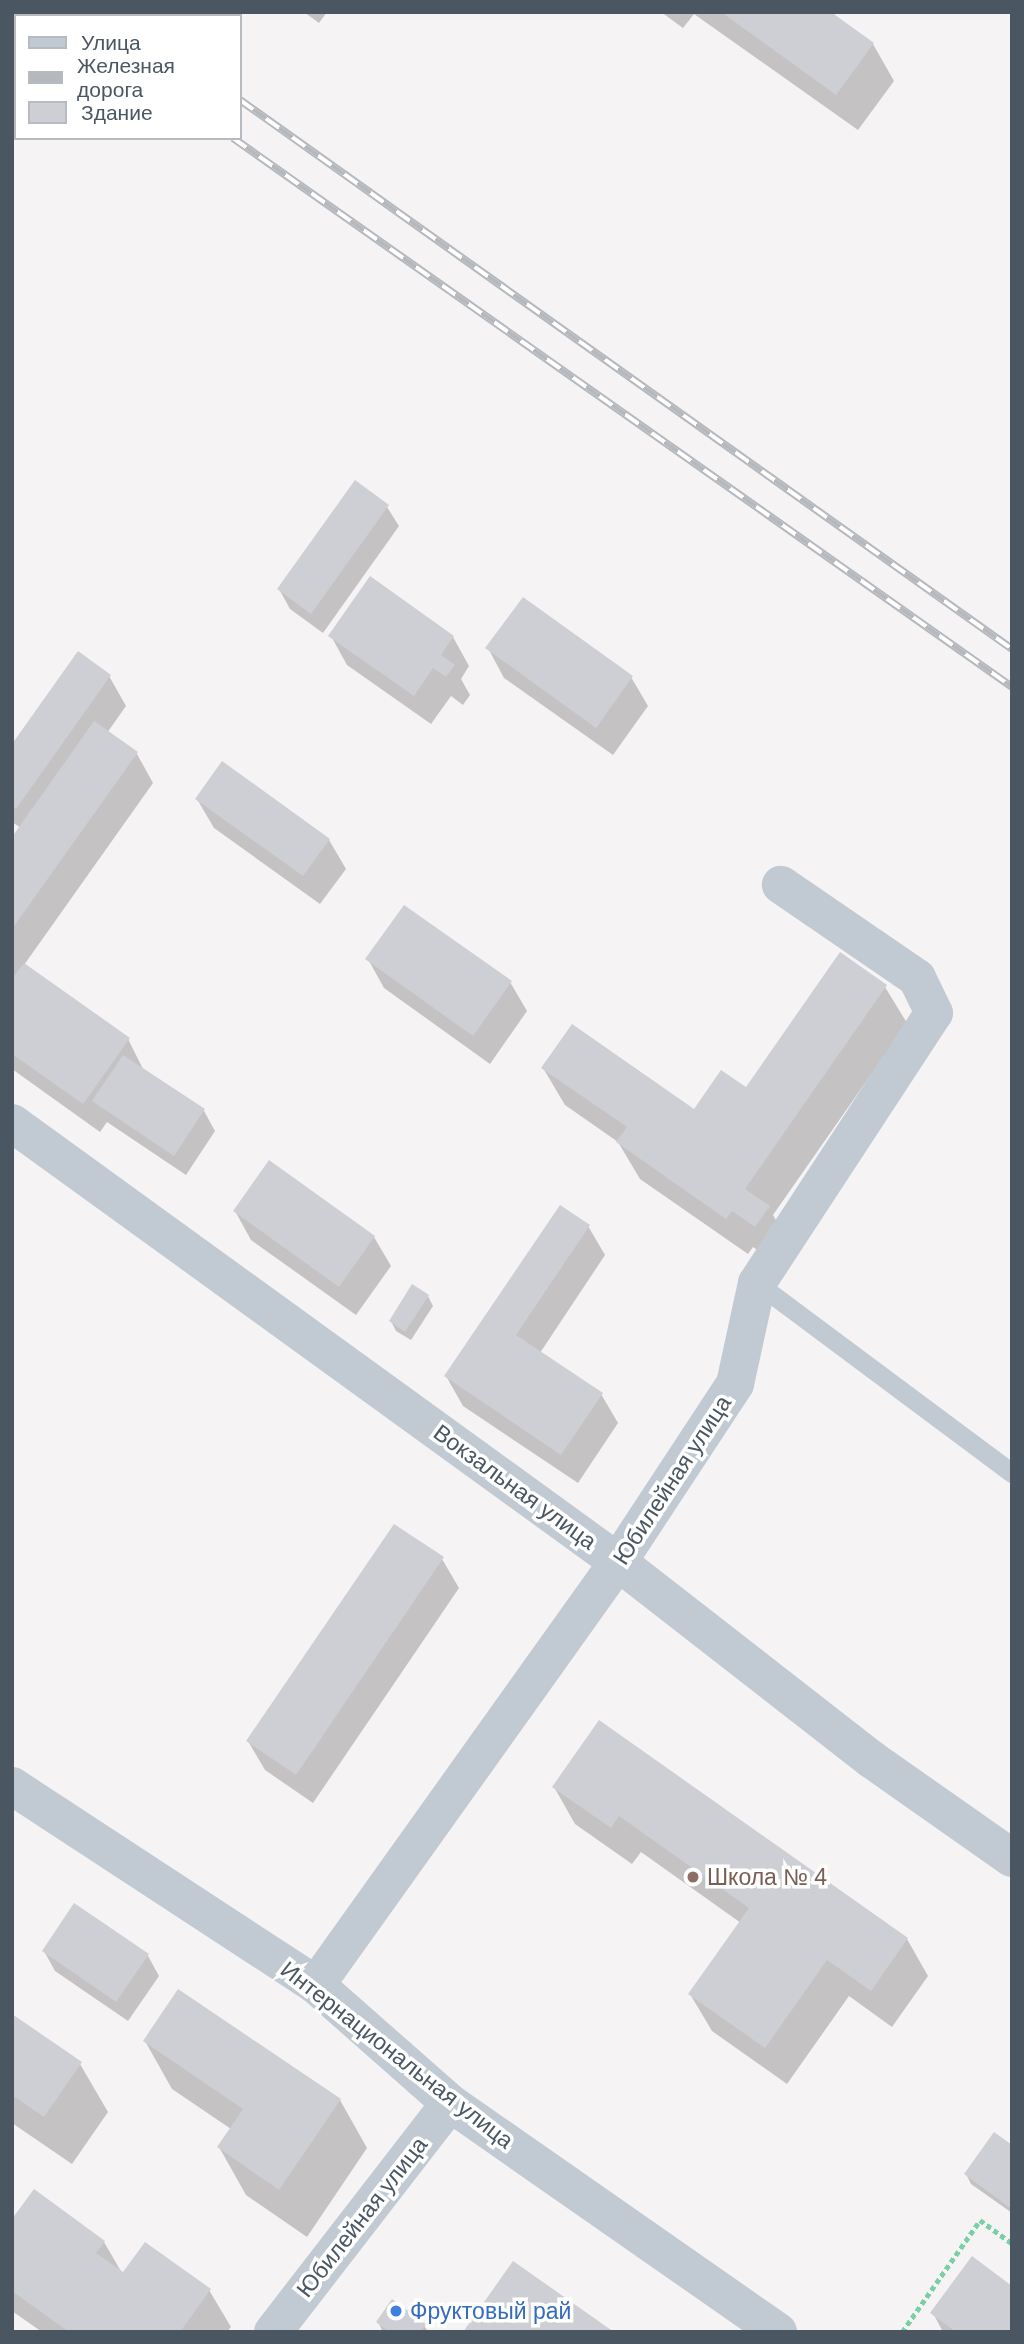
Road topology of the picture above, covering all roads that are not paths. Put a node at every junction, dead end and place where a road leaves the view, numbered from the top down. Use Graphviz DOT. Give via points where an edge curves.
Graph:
graph roads {
  1 [pos="782,885"];
  2 [pos="12,1123"];
  3 [pos="757,1283"];
  4 [pos="1012,1473"];
  5 [pos="618,1562"];
  6 [pos="12,1786"];
  7 [pos="1012,1858"];
  8 [pos="316,1985"];
  9 [pos="450,2103"];
  10 [pos="273,2332"];
  11 [pos="778,2332"];
  1 -- 3 [label="street, Юбилейная улица" via="917,978 934,1013"];
  2 -- 5 [label="street, Вокзальная улица"];
  3 -- 4 [label="lane"];
  3 -- 5 [label="street, Юбилейная улица" via="735,1384"];
  5 -- 7 [label="street, Вокзальная улица" via="872,1759"];
  5 -- 8 [label="street, Юбилейная улица"];
  6 -- 8 [label="street, Интернациональная улица"];
  8 -- 9 [label="street, Интернациональная улица"];
  9 -- 10 [label="street, Юбилейная улица"];
  9 -- 11 [label="street, Интернациональная улица"];
}
